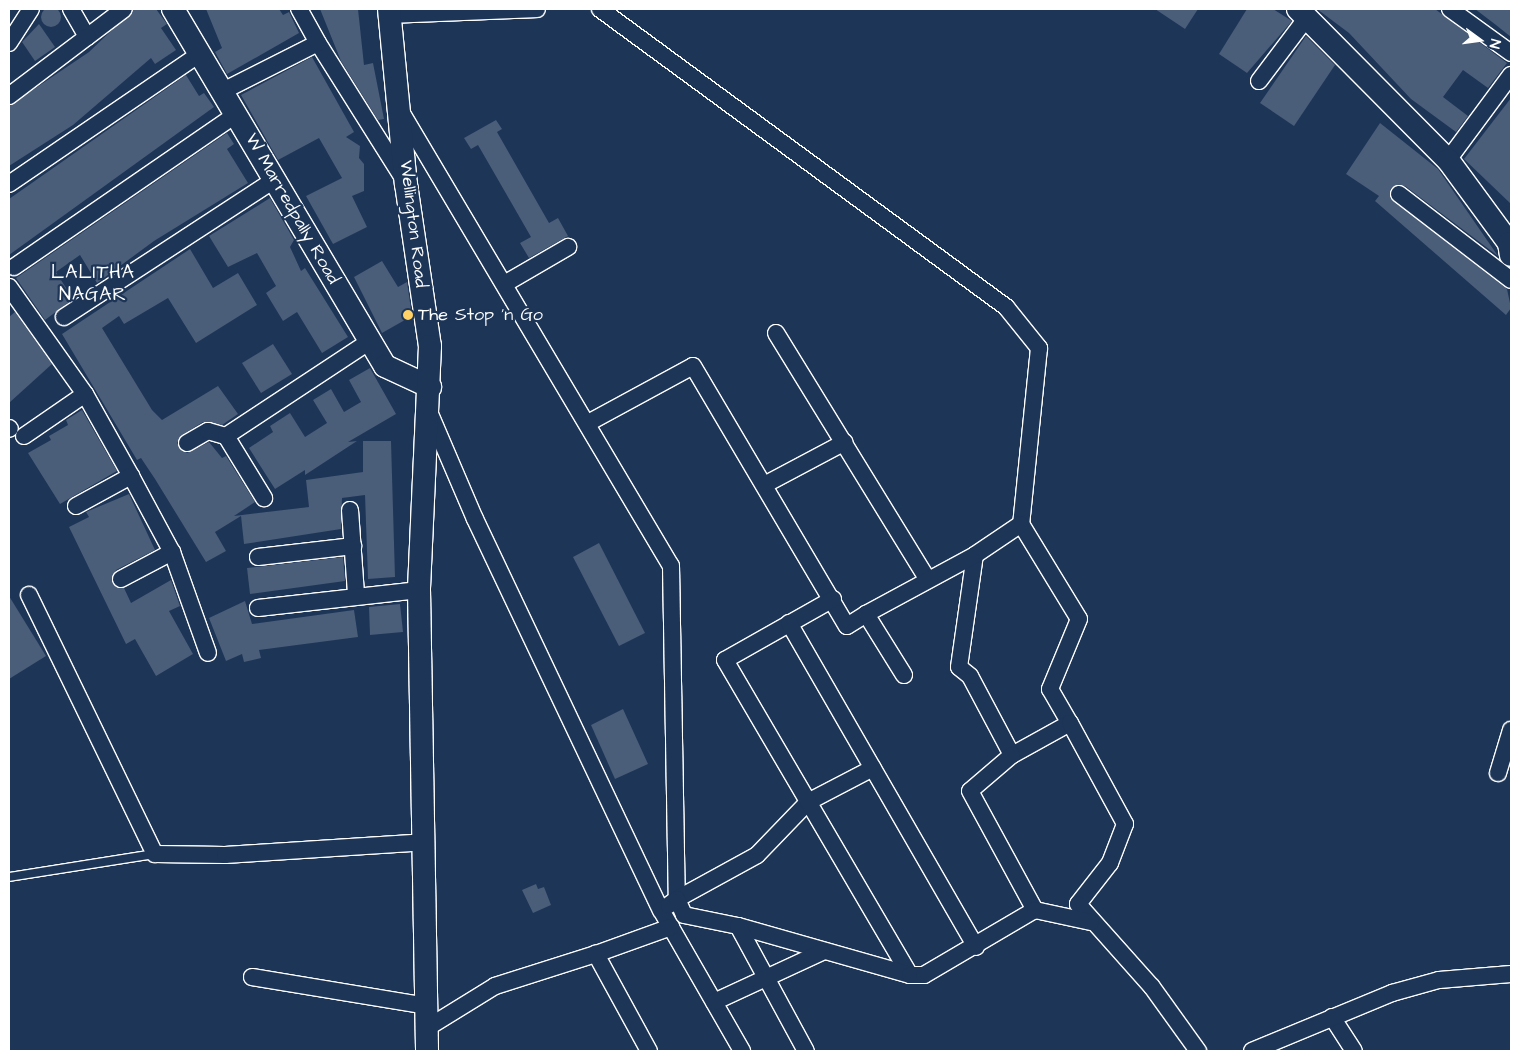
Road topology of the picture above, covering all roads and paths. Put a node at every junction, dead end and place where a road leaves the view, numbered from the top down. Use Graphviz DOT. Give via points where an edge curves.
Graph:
graph roads {
  1 [pos="31,9"];
  2 [pos="71,9"];
  3 [pos="124,9"];
  4 [pos="173,9"];
  5 [pos="298,9"];
  6 [pos="537,9"];
  7 [pos="600,9"];
  8 [pos="1450,9"];
  9 [pos="390,12"];
  10 [pos="1303,12"];
  11 [pos="15,20"];
  12 [pos="87,37"];
  13 [pos="9,43"];
  14 [pos="318,43"];
  15 [pos="201,53"];
  16 [pos="1511,53"];
  17 [pos="1511,75"];
  18 [pos="1259,81"];
  19 [pos="223,91"];
  20 [pos="9,96"];
  21 [pos="400,110"];
  22 [pos="237,114"];
  23 [pos="1448,160"];
  24 [pos="274,180"];
  25 [pos="9,184"];
  26 [pos="406,184"];
  27 [pos="1399,194"];
  28 [pos="1510,246"];
  29 [pos="568,247"];
  30 [pos="14,267"];
  31 [pos="1511,280"];
  32 [pos="506,284"];
  33 [pos="9,287"];
  34 [pos="64,317"];
  35 [pos="776,333"];
  36 [pos="370,341"];
  37 [pos="430,387"];
  38 [pos="85,394"];
  39 [pos="430,414"];
  40 [pos="588,423"];
  41 [pos="14,431"];
  42 [pos="226,436"];
  43 [pos="845,442"];
  44 [pos="187,443"];
  45 [pos="131,476"];
  46 [pos="766,484"];
  47 [pos="264,498"];
  48 [pos="76,506"];
  49 [pos="350,510"];
  50 [pos="1021,524"];
  51 [pos="353,546"];
  52 [pos="172,552"];
  53 [pos="975,555"];
  54 [pos="258,557"];
  55 [pos="927,578"];
  56 [pos="121,579"];
  57 [pos="419,590"];
  58 [pos="356,594"];
  59 [pos="29,595"];
  60 [pos="833,599"];
  61 [pos="258,608"];
  62 [pos="866,614"];
  63 [pos="789,623"];
  64 [pos="208,653"];
  65 [pos="904,675"];
  66 [pos="1070,722"];
  67 [pos="1511,730"];
  68 [pos="1012,755"];
  69 [pos="873,768"];
  70 [pos="1498,773"];
  71 [pos="808,802"];
  72 [pos="424,842"];
  73 [pos="155,854"];
  74 [pos="9,877"];
  75 [pos="677,899"];
  76 [pos="661,910"];
  77 [pos="1035,910"];
  78 [pos="1091,922"];
  79 [pos="738,926"];
  80 [pos="671,927"];
  81 [pos="976,947"];
  82 [pos="822,952"];
  83 [pos="596,954"];
  84 [pos="1511,974"];
  85 [pos="910,975"];
  86 [pos="252,978"];
  87 [pos="764,978"];
  88 [pos="714,1002"];
  89 [pos="427,1017"];
  90 [pos="1332,1017"];
  91 [pos="427,1051"];
  92 [pos="649,1051"];
  93 [pos="742,1051"];
  94 [pos="806,1051"];
  95 [pos="1198,1051"];
  96 [pos="1252,1051"];
  97 [pos="1354,1051"];
  1 -- 11 [label="street"];
  2 -- 12 [label="street"];
  3 -- 12 [label="street"];
  4 -- 15 [label="main road, W Marredpally Road"];
  5 -- 14 [label="street"];
  6 -- 9 [label="street"];
  7 -- 50 [label="street" via="1006,306 1028,329 1039,348 1040,374"];
  8 -- 16 [label="street"];
  9 -- 21 [label="main road, Wellington Road"];
  10 -- 18 [label="street"];
  10 -- 23 [label="main road"];
  11 -- 13 [label="street"];
  12 -- 20 [label="street"];
  14 -- 19 [label="street"];
  14 -- 26 [label="street"];
  15 -- 19 [label="main road, W Marredpally Road"];
  15 -- 25 [label="street"];
  17 -- 23 [label="street"];
  19 -- 22 [label="main road, W Marredpally Road"];
  21 -- 26 [label="main road, Wellington Road"];
  21 -- 32 [label="street"];
  22 -- 24 [label="main road, W Marredpally Road"];
  22 -- 30 [label="street"];
  23 -- 28 [label="main road"];
  24 -- 34 [label="street"];
  24 -- 36 [label="main road, W Marredpally Road"];
  26 -- 37 [label="main road, Wellington Road" via="430,346"];
  27 -- 31 [label="street"];
  29 -- 32 [label="street"];
  32 -- 40 [label="street"];
  33 -- 38 [label="street"];
  35 -- 43 [label="street"];
  36 -- 37 [label="main road, W Marredpally Road" via="385,366"];
  36 -- 42 [label="street"];
  37 -- 39 [label="main road, Wellington Road"];
  38 -- 41 [label="street"];
  38 -- 45 [label="street"];
  39 -- 57 [label="main road, Wellington Road" via="424,436"];
  39 -- 76 [label="street" via="475,520"];
  40 -- 46 [label="street" via="693,366"];
  40 -- 75 [label="street" via="671,566"];
  42 -- 44 [label="street" via="208,431"];
  42 -- 47 [label="street"];
  43 -- 46 [label="street"];
  43 -- 55 [label="street"];
  45 -- 48 [label="street"];
  45 -- 52 [label="street"];
  46 -- 60 [label="street"];
  49 -- 51 [label="street"];
  50 -- 53 [label="street"];
  50 -- 66 [label="street" via="1079,619 1050,688"];
  51 -- 54 [label="street"];
  51 -- 58 [label="street"];
  52 -- 56 [label="street"];
  52 -- 64 [label="street"];
  53 -- 55 [label="street"];
  53 -- 68 [label="street" via="959,667 970,676"];
  55 -- 62 [label="street"];
  57 -- 58 [label="street"];
  57 -- 72 [label="main road, Wellington Road"];
  58 -- 61 [label="street"];
  59 -- 73 [label="street"];
  60 -- 62 [label="street" via="847,626"];
  60 -- 63 [label="street"];
  62 -- 65 [label="street"];
  63 -- 69 [label="street"];
  63 -- 71 [label="street" via="725,660"];
  66 -- 68 [label="street"];
  66 -- 78 [label="street" via="1125,824 1110,863 1078,904"];
  67 -- 70 [label="street"];
  68 -- 77 [label="street" via="970,791"];
  69 -- 71 [label="street"];
  69 -- 81 [label="street"];
  71 -- 75 [label="street" via="758,855"];
  71 -- 85 [label="street"];
  72 -- 73 [label="street" via="225,855"];
  72 -- 89 [label="main road, Wellington Road"];
  73 -- 74 [label="lane"];
  75 -- 76 [label="street"];
  75 -- 79 [label="street" via="684,915"];
  76 -- 80 [label="street"];
  77 -- 78 [label="street"];
  77 -- 81 [label="street"];
  78 -- 95 [label="street" via="1152,987"];
  79 -- 82 [label="street"];
  79 -- 87 [label="street"];
  80 -- 83 [label="street"];
  80 -- 88 [label="street"];
  81 -- 85 [label="street" via="924,975"];
  82 -- 85 [label="street"];
  82 -- 87 [label="street"];
  83 -- 89 [label="street" via="495,986"];
  83 -- 92 [label="street"];
  84 -- 90 [label="street" via="1440,980"];
  86 -- 89 [label="street"];
  87 -- 88 [label="street"];
  87 -- 94 [label="street"];
  88 -- 93 [label="street"];
  89 -- 91 [label="main road, Wellington Road"];
  90 -- 96 [label="street"];
  90 -- 97 [label="street"];
}
